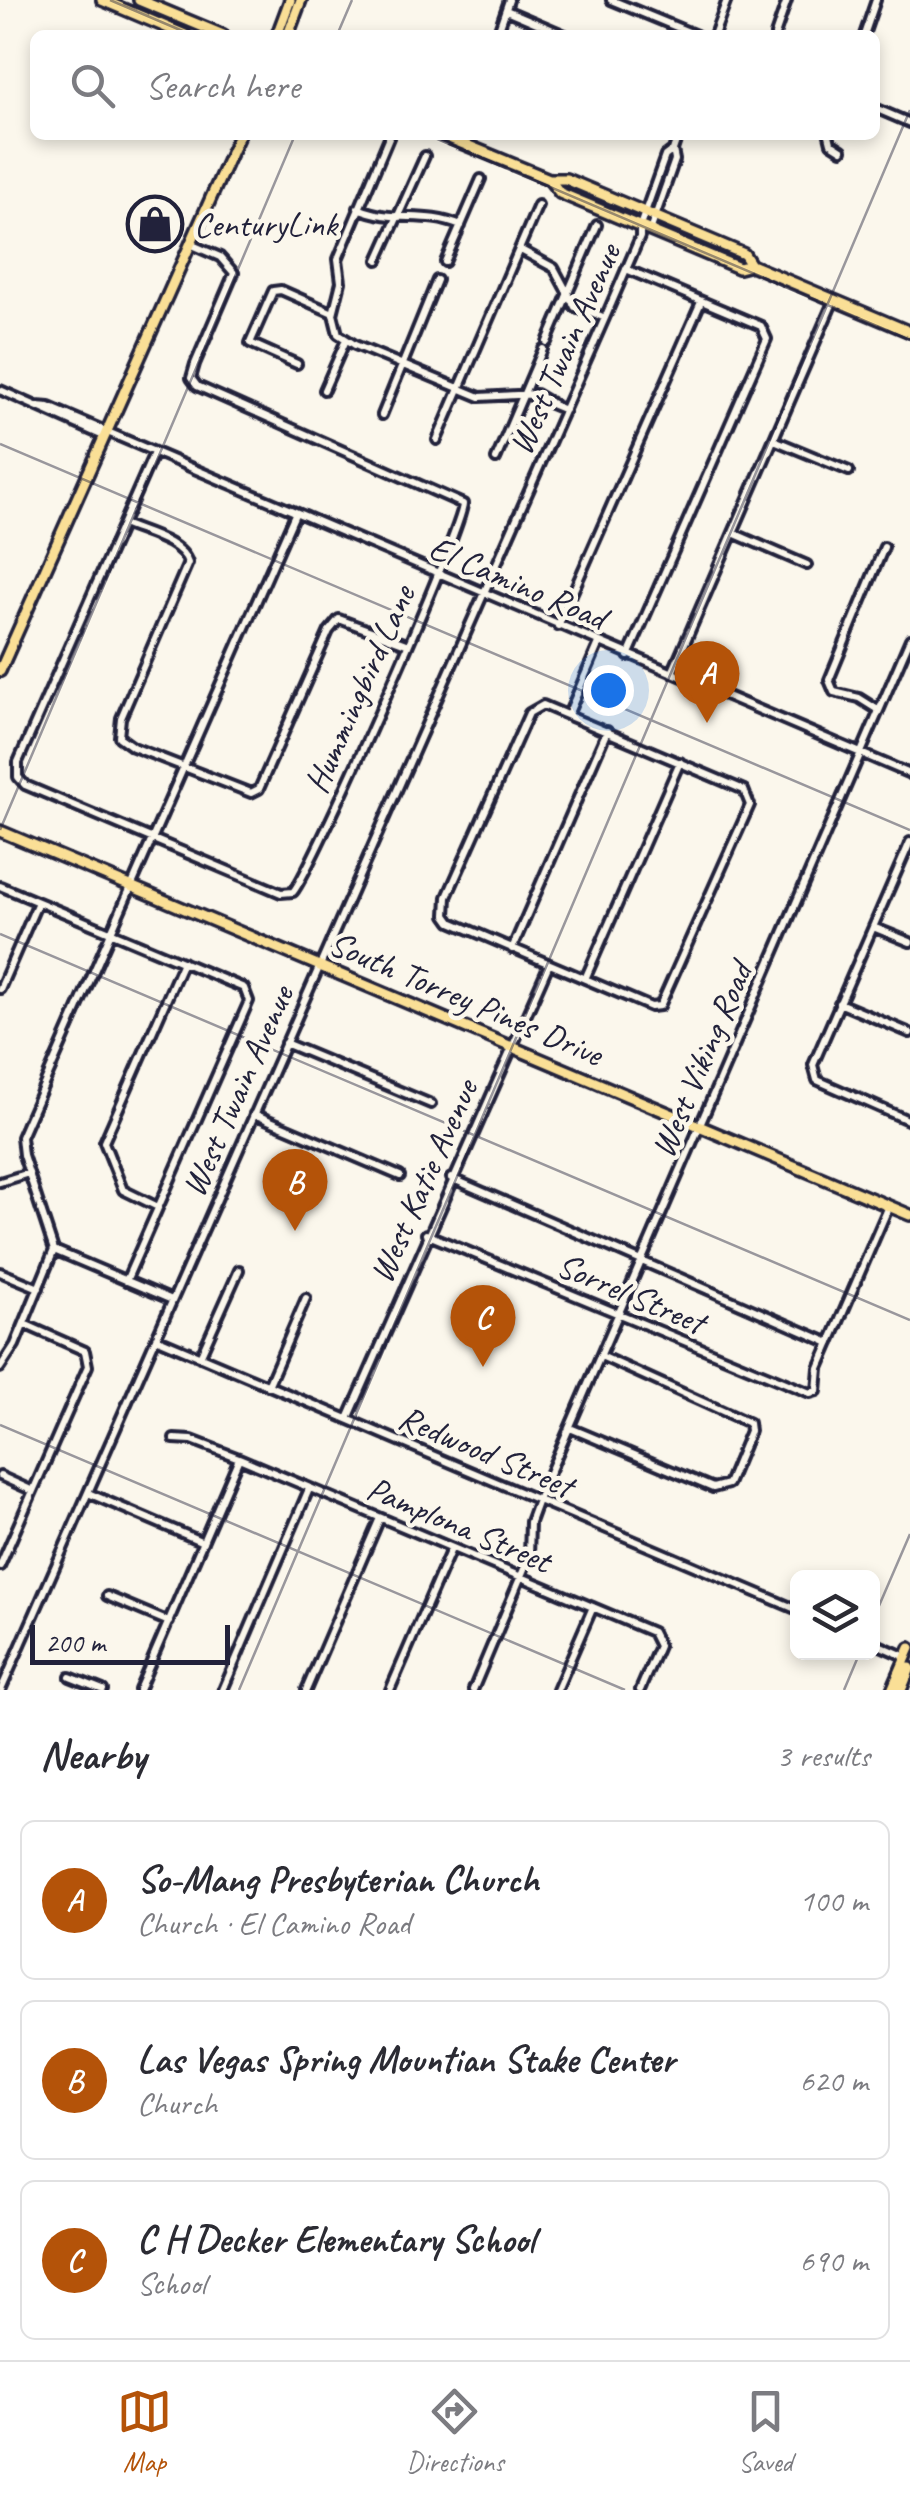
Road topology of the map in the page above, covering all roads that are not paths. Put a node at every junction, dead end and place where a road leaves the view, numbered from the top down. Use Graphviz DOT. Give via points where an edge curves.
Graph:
graph roads {
  1 [pos="102,0"];
  2 [pos="139,0"];
  3 [pos="290,0"];
  4 [pos="301,0"];
  5 [pos="509,0"];
  6 [pos="611,0"];
  7 [pos="727,0"];
  8 [pos="788,0"];
  9 [pos="876,0"];
  10 [pos="506,10"];
  11 [pos="172,30"];
  12 [pos="211,30"];
  13 [pos="279,30"];
  14 [pos="290,30"];
  15 [pos="499,30"];
  16 [pos="553,30"];
  17 [pos="684,30"];
  18 [pos="716,30"];
  19 [pos="777,30"];
  20 [pos="866,30"];
  21 [pos="880,110"];
  22 [pos="910,123"];
  23 [pos="237,140"];
  24 [pos="389,140"];
  25 [pos="464,140"];
  26 [pos="676,140"];
  27 [pos="830,140"];
  28 [pos="842,150"];
  29 [pos="424,156"];
  30 [pos="481,179"];
  31 [pos="549,179"];
  32 [pos="538,205"];
  33 [pos="358,208"];
  34 [pos="650,214"];
  35 [pos="396,218"];
  36 [pos="597,225"];
  37 [pos="461,226"];
  38 [pos="643,231"];
  39 [pos="190,244"];
  40 [pos="519,250"];
  41 [pos="378,260"];
  42 [pos="445,262"];
  43 [pos="751,265"];
  44 [pos="626,270"];
  45 [pos="437,280"];
  46 [pos="567,295"];
  47 [pos="834,300"];
  48 [pos="700,302"];
  49 [pos="333,313"];
  50 [pos="605,318"];
  51 [pos="910,332"];
  52 [pos="346,340"];
  53 [pos="297,364"];
  54 [pos="401,366"];
  55 [pos="459,388"];
  56 [pos="0,390"];
  57 [pos="324,390"];
  58 [pos="528,395"];
  59 [pos="565,410"];
  60 [pos="382,415"];
  61 [pos="106,434"];
  62 [pos="438,440"];
  63 [pos="774,440"];
  64 [pos="152,455"];
  65 [pos="496,459"];
  66 [pos="849,471"];
  67 [pos="295,514"];
  68 [pos="122,524"];
  69 [pos="732,533"];
  70 [pos="884,547"];
  71 [pos="807,564"];
  72 [pos="437,575"];
  73 [pos="484,594"];
  74 [pos="558,626"];
  75 [pos="910,639"];
  76 [pos="598,643"];
  77 [pos="406,644"];
  78 [pos="628,656"];
  79 [pos="0,672"];
  80 [pos="672,673"];
  81 [pos="879,710"];
  82 [pos="568,715"];
  83 [pos="607,731"];
  84 [pos="860,753"];
  85 [pos="680,762"];
  86 [pos="184,768"];
  87 [pos="910,774"];
  88 [pos="0,831"];
  89 [pos="153,839"];
  90 [pos="910,842"];
  91 [pos="908,854"];
  92 [pos="0,886"];
  93 [pos="132,887"];
  94 [pos="38,902"];
  95 [pos="873,927"];
  96 [pos="110,932"];
  97 [pos="910,942"];
  98 [pos="512,949"];
  99 [pos="183,962"];
  100 [pos="549,964"];
  101 [pos="320,966"];
  102 [pos="585,980"];
  103 [pos="0,989"];
  104 [pos="839,1003"];
  105 [pos="910,1033"];
  106 [pos="286,1043"];
  107 [pos="511,1047"];
  108 [pos="431,1104"];
  109 [pos="254,1114"];
  110 [pos="910,1120"];
  111 [pos="699,1126"];
  112 [pos="30,1172"];
  113 [pos="400,1176"];
  114 [pos="451,1178"];
  115 [pos="0,1182"];
  116 [pos="888,1206"];
  117 [pos="158,1208"];
  118 [pos="910,1215"];
  119 [pos="426,1234"];
  120 [pos="54,1250"];
  121 [pos="642,1260"];
  122 [pos="239,1270"];
  123 [pos="0,1272"];
  124 [pos="126,1280"];
  125 [pos="39,1288"];
  126 [pos="306,1298"];
  127 [pos="172,1300"];
  128 [pos="618,1315"];
  129 [pos="24,1324"];
  130 [pos="156,1338"];
  131 [pos="830,1343"];
  132 [pos="600,1356"];
  133 [pos="200,1357"];
  134 [pos="0,1368"];
  135 [pos="268,1386"];
  136 [pos="348,1419"];
  137 [pos="570,1428"];
  138 [pos="174,1439"];
  139 [pos="240,1458"];
  140 [pos="0,1476"];
  141 [pos="309,1489"];
  142 [pos="33,1491"];
  143 [pos="88,1493"];
  144 [pos="538,1500"];
  145 [pos="380,1518"];
  146 [pos="203,1542"];
  147 [pos="451,1548"];
  148 [pos="0,1566"];
  149 [pos="521,1578"];
  150 [pos="106,1596"];
  151 [pos="593,1607"];
  152 [pos="790,1607"];
  153 [pos="168,1622"];
  154 [pos="880,1645"];
  155 [pos="909,1658"];
  156 [pos="70,1676"];
  157 [pos="906,1688"];
  158 [pos="1,1690"];
  159 [pos="103,1690"];
  160 [pos="139,1690"];
  161 [pos="222,1690"];
  162 [pos="306,1690"];
  163 [pos="390,1690"];
  164 [pos="473,1690"];
  165 [pos="557,1690"];
  166 [pos="640,1690"];
  167 [pos="892,1690"];
  1 -- 11 [label="main road"];
  2 -- 12 [label="main road"];
  3 -- 13 [label="main road"];
  4 -- 14 [label="main road"];
  5 -- 10 [label="street"];
  6 -- 17 [label="street"];
  7 -- 18 [label="street"];
  8 -- 19 [label="street"];
  9 -- 20 [label="street"];
  10 -- 15 [label="street"];
  10 -- 16 [label="street"];
  21 -- 22 [label="street"];
  23 -- 39 [label="main road"];
  24 -- 33 [label="street"];
  25 -- 31 [label="main road"];
  26 -- 34 [label="street, West Twain Avenue" via="675,160"];
  27 -- 28 [label="street"];
  29 -- 35 [label="street"];
  30 -- 37 [label="street"];
  31 -- 34 [label="main road" via="566,179"];
  31 -- 38 [label="main road" via="560,193"];
  32 -- 40 [label="street"];
  33 -- 35 [label="street"];
  33 -- 49 [label="street" via="338,259"];
  34 -- 38 [label="street, West Twain Avenue"];
  34 -- 43 [label="main road" via="744,254"];
  35 -- 37 [label="street" via="437,216"];
  35 -- 41 [label="street"];
  36 -- 46 [label="street"];
  37 -- 42 [label="street"];
  38 -- 43 [label="main road" via="739,268"];
  38 -- 44 [label="street, West Twain Avenue"];
  39 -- 61 [label="main road"];
  39 -- 72 [label="street, Hummingbird Lane" via="231,264 234,273 193,382 463,504"];
  40 -- 46 [label="street" via="554,268"];
  40 -- 55 [label="street"];
  43 -- 47 [label="main road"];
  44 -- 48 [label="street"];
  44 -- 50 [label="street, West Twain Avenue"];
  45 -- 54 [label="street"];
  46 -- 50 [label="street"];
  46 -- 58 [label="street"];
  47 -- 51 [label="main road"];
  47 -- 63 [label="street"];
  48 -- 74 [label="street"];
  48 -- 78 [label="street" via="766,332 765,346"];
  49 -- 52 [label="street"];
  49 -- 53 [label="street" via="274,291 250,343"];
  50 -- 59 [label="street, West Twain Avenue"];
  52 -- 54 [label="street"];
  52 -- 57 [label="street"];
  54 -- 55 [label="street"];
  54 -- 60 [label="street"];
  55 -- 58 [label="street" via="498,399"];
  55 -- 62 [label="street"];
  56 -- 61 [label="street, El Camino Road"];
  58 -- 59 [label="street"];
  58 -- 65 [label="street"];
  59 -- 73 [label="street, West Twain Avenue"];
  61 -- 64 [label="street, El Camino Road"];
  61 -- 79 [label="main road"];
  63 -- 66 [label="street"];
  63 -- 69 [label="street"];
  64 -- 67 [label="street, El Camino Road"];
  64 -- 68 [label="street"];
  67 -- 72 [label="street, El Camino Road"];
  67 -- 86 [label="street"];
  68 -- 86 [label="street" via="187,557 121,718 119,738"];
  68 -- 89 [label="street" via="18,762 18,777"];
  69 -- 71 [label="street"];
  69 -- 80 [label="street"];
  70 -- 81 [label="street" via="829,680 834,692"];
  72 -- 73 [label="street, El Camino Road"];
  72 -- 77 [label="street, Hummingbird Lane"];
  73 -- 74 [label="street, El Camino Road"];
  73 -- 101 [label="street, West Twain Avenue"];
  74 -- 76 [label="street, El Camino Road"];
  75 -- 81 [label="street, West Viking Road"];
  76 -- 78 [label="street, El Camino Road"];
  76 -- 82 [label="street"];
  77 -- 86 [label="street" via="339,620 256,791 242,792"];
  77 -- 89 [label="street, Hummingbird Lane" via="293,892 281,893"];
  78 -- 80 [label="street, El Camino Road"];
  80 -- 84 [label="street, El Camino Road"];
  81 -- 84 [label="street, West Viking Road"];
  82 -- 83 [label="street"];
  82 -- 98 [label="street" via="535,707 454,880 446,915 451,922"];
  83 -- 85 [label="street"];
  83 -- 98 [label="street"];
  84 -- 87 [label="street, El Camino Road"];
  84 -- 111 [label="street, West Viking Road"];
  85 -- 102 [label="street"];
  85 -- 102 [label="street" via="744,790 750,805 660,1006"];
  86 -- 89 [label="street"];
  88 -- 93 [label="main road, South Torrey Pines Drive"];
  89 -- 93 [label="street"];
  90 -- 91 [label="street"];
  91 -- 95 [label="street"];
  92 -- 94 [label="street"];
  93 -- 96 [label="street"];
  93 -- 101 [label="main road, South Torrey Pines Drive"];
  94 -- 96 [label="street"];
  94 -- 103 [label="street"];
  95 -- 97 [label="street"];
  95 -- 104 [label="street"];
  96 -- 99 [label="street"];
  96 -- 112 [label="street" via="22,1137"];
  98 -- 100 [label="street"];
  99 -- 117 [label="street" via="104,1142 122,1190"];
  99 -- 117 [label="street" via="248,994 249,1001"];
  100 -- 102 [label="street"];
  100 -- 107 [label="street, West Katie Avenue"];
  101 -- 106 [label="street, West Twain Avenue"];
  101 -- 107 [label="main road, South Torrey Pines Drive"];
  104 -- 105 [label="street"];
  104 -- 110 [label="street" via="813,1074"];
  106 -- 108 [label="street"];
  106 -- 109 [label="street, West Twain Avenue"];
  107 -- 111 [label="main road, South Torrey Pines Drive"];
  107 -- 114 [label="street, West Katie Avenue"];
  109 -- 113 [label="street"];
  109 -- 127 [label="street, West Twain Avenue"];
  111 -- 116 [label="main road, South Torrey Pines Drive"];
  111 -- 121 [label="street, West Viking Road"];
  112 -- 115 [label="street"];
  112 -- 120 [label="street"];
  114 -- 119 [label="street, West Katie Avenue"];
  114 -- 121 [label="street"];
  116 -- 118 [label="main road, South Torrey Pines Drive"];
  116 -- 131 [label="street"];
  117 -- 124 [label="street"];
  119 -- 128 [label="street, Sorrel Street"];
  119 -- 136 [label="street, West Katie Avenue"];
  120 -- 124 [label="street"];
  120 -- 125 [label="street"];
  121 -- 128 [label="street, West Viking Road"];
  121 -- 131 [label="street"];
  122 -- 133 [label="street"];
  123 -- 125 [label="street"];
  124 -- 127 [label="street"];
  125 -- 129 [label="street"];
  126 -- 135 [label="street"];
  127 -- 130 [label="street, West Twain Avenue"];
  128 -- 131 [label="street, Sorrel Street" via="802,1391 817,1390"];
  128 -- 132 [label="street, West Viking Road"];
  129 -- 134 [label="street"];
  129 -- 142 [label="street" via="88,1356"];
  130 -- 133 [label="street, Redwood Street"];
  130 -- 143 [label="street, West Twain Avenue"];
  132 -- 137 [label="street, West Viking Road"];
  132 -- 137 [label="street" via="749,1422 728,1484 722,1488"];
  133 -- 135 [label="street, Redwood Street"];
  135 -- 136 [label="street, Redwood Street"];
  136 -- 144 [label="street, Redwood Street"];
  137 -- 144 [label="street, West Viking Road"];
  138 -- 139 [label="street, Pamplona Street"];
  139 -- 141 [label="street, Pamplona Street"];
  139 -- 146 [label="street"];
  140 -- 142 [label="street"];
  141 -- 145 [label="street, Pamplona Street"];
  141 -- 161 [label="street"];
  142 -- 148 [label="street"];
  143 -- 146 [label="street"];
  143 -- 158 [label="street, West Twain Avenue"];
  144 -- 149 [label="street, West Viking Road"];
  144 -- 152 [label="street, Redwood Street"];
  145 -- 147 [label="street, Pamplona Street"];
  145 -- 162 [label="street"];
  146 -- 153 [label="street"];
  147 -- 149 [label="street, Pamplona Street"];
  147 -- 163 [label="street"];
  149 -- 151 [label="street, Pamplona Street"];
  149 -- 164 [label="street, West Viking Road"];
  150 -- 153 [label="street"];
  151 -- 165 [label="street"];
  151 -- 166 [label="street, Pamplona Street" via="658,1638"];
  153 -- 160 [label="street"];
  154 -- 155 [label="street"];
  155 -- 157 [label="main road"];
  155 -- 167 [label="main road"];
  156 -- 159 [label="street"];
}
